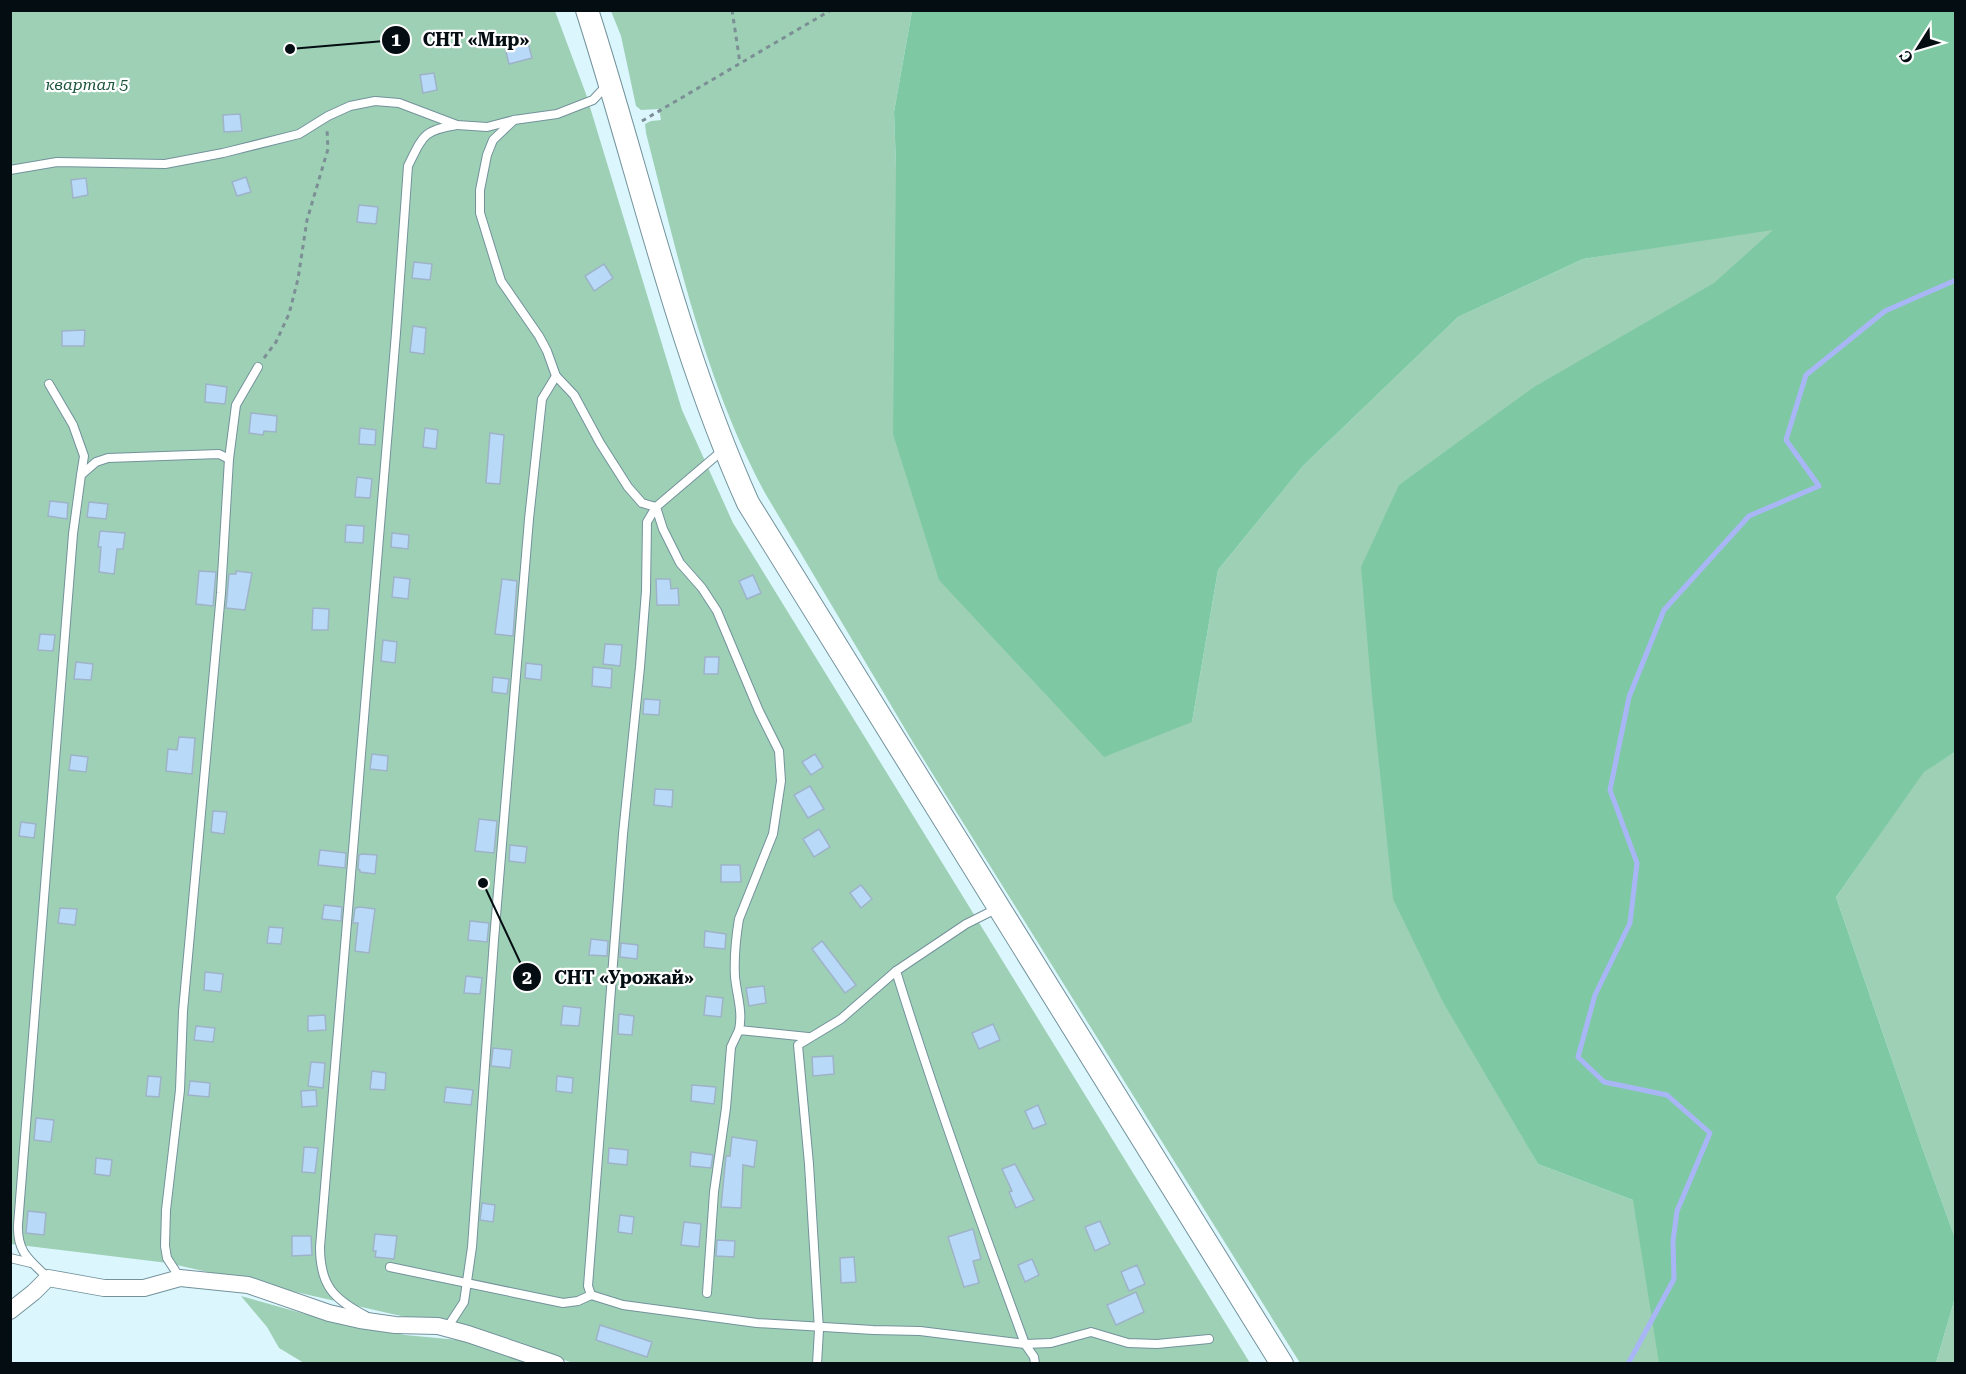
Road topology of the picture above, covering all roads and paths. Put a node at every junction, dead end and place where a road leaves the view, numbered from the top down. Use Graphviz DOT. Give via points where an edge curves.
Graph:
graph roads {
  1 [pos="586,10"];
  2 [pos="732,10"];
  3 [pos="831,10"];
  4 [pos="740,63"];
  5 [pos="610,82"];
  6 [pos="514,120"];
  7 [pos="457,125"];
  8 [pos="327,128"];
  9 [pos="623,132"];
  10 [pos="10,170"];
  11 [pos="258,367"];
  12 [pos="556,376"];
  13 [pos="49,384"];
  14 [pos="724,450"];
  15 [pos="229,459"];
  16 [pos="81,475"];
  17 [pos="656,507"];
  18 [pos="999,908"];
  19 [pos="896,971"];
  20 [pos="739,1030"];
  21 [pos="811,1037"];
  22 [pos="10,1258"];
  23 [pos="32,1263"];
  24 [pos="390,1267"];
  25 [pos="48,1278"];
  26 [pos="180,1278"];
  27 [pos="467,1283"];
  28 [pos="707,1293"];
  29 [pos="591,1295"];
  30 [pos="10,1311"];
  31 [pos="381,1323"];
  32 [pos="819,1326"];
  33 [pos="447,1329"];
  34 [pos="1209,1339"];
  35 [pos="1025,1344"];
  36 [pos="556,1364"];
  37 [pos="817,1364"];
  38 [pos="1035,1364"];
  39 [pos="1282,1364"];
  1 -- 5 [label="street"];
  2 -- 4 [label="path"];
  3 -- 4 [label="path"];
  4 -- 9 [label="path"];
  5 -- 6 [label="lane" via="593,100 557,114"];
  5 -- 9 [label="street"];
  6 -- 7 [label="lane" via="487,127"];
  6 -- 12 [label="lane" via="493,140 487,155 480,213 501,281 539,336"];
  7 -- 10 [label="lane" via="399,104 375,101 350,106 299,134 165,164 57,162"];
  7 -- 31 [label="lane" via="435,128 421,141 408,166 320,1247 320,1265 329,1288 357,1311"];
  8 -- 11 [label="path" via="328,149 307,220 289,314"];
  9 -- 14 [label="street" via="691,358"];
  11 -- 15 [label="lane" via="236,405"];
  12 -- 17 [label="lane" via="574,395 628,487 642,503"];
  12 -- 27 [label="lane" via="542,399 530,508"];
  13 -- 16 [label="lane" via="73,425 84,456"];
  14 -- 17 [label="lane"];
  14 -- 18 [label="street" via="748,503"];
  15 -- 16 [label="lane" via="219,454 108,458 96,462"];
  15 -- 26 [label="lane" via="180,1090 166,1210 167,1258"];
  16 -- 23 [label="lane" via="73,534 18,1226 22,1252"];
  17 -- 20 [label="lane" via="680,563 717,611 779,751 781,781 773,834 736,933 735,977 742,1019"];
  17 -- 29 [label="lane" via="647,522 641,657 593,1205 588,1286"];
  18 -- 19 [label="lane" via="966,924"];
  18 -- 39 [label="street"];
  19 -- 21 [label="lane" via="841,1019"];
  19 -- 35 [label="lane" via="930,1079"];
  20 -- 21 [label="lane"];
  20 -- 28 [label="lane" via="731,1047"];
  21 -- 32 [label="lane" via="798,1045"];
  22 -- 23 [label="lane"];
  23 -- 25 [label="lane"];
  24 -- 27 [label="lane"];
  25 -- 26 [label="street" via="104,1288 144,1288"];
  25 -- 30 [label="street"];
  26 -- 31 [label="street" via="248,1285 329,1313"];
  27 -- 29 [label="lane" via="563,1303"];
  27 -- 33 [label="lane" via="464,1302"];
  29 -- 32 [label="lane" via="623,1305 757,1323"];
  31 -- 33 [label="street"];
  32 -- 35 [label="lane" via="920,1331"];
  32 -- 37 [label="lane"];
  33 -- 36 [label="street"];
  34 -- 35 [label="lane" via="1128,1343 1091,1332 1051,1343"];
  35 -- 38 [label="lane"];
}
